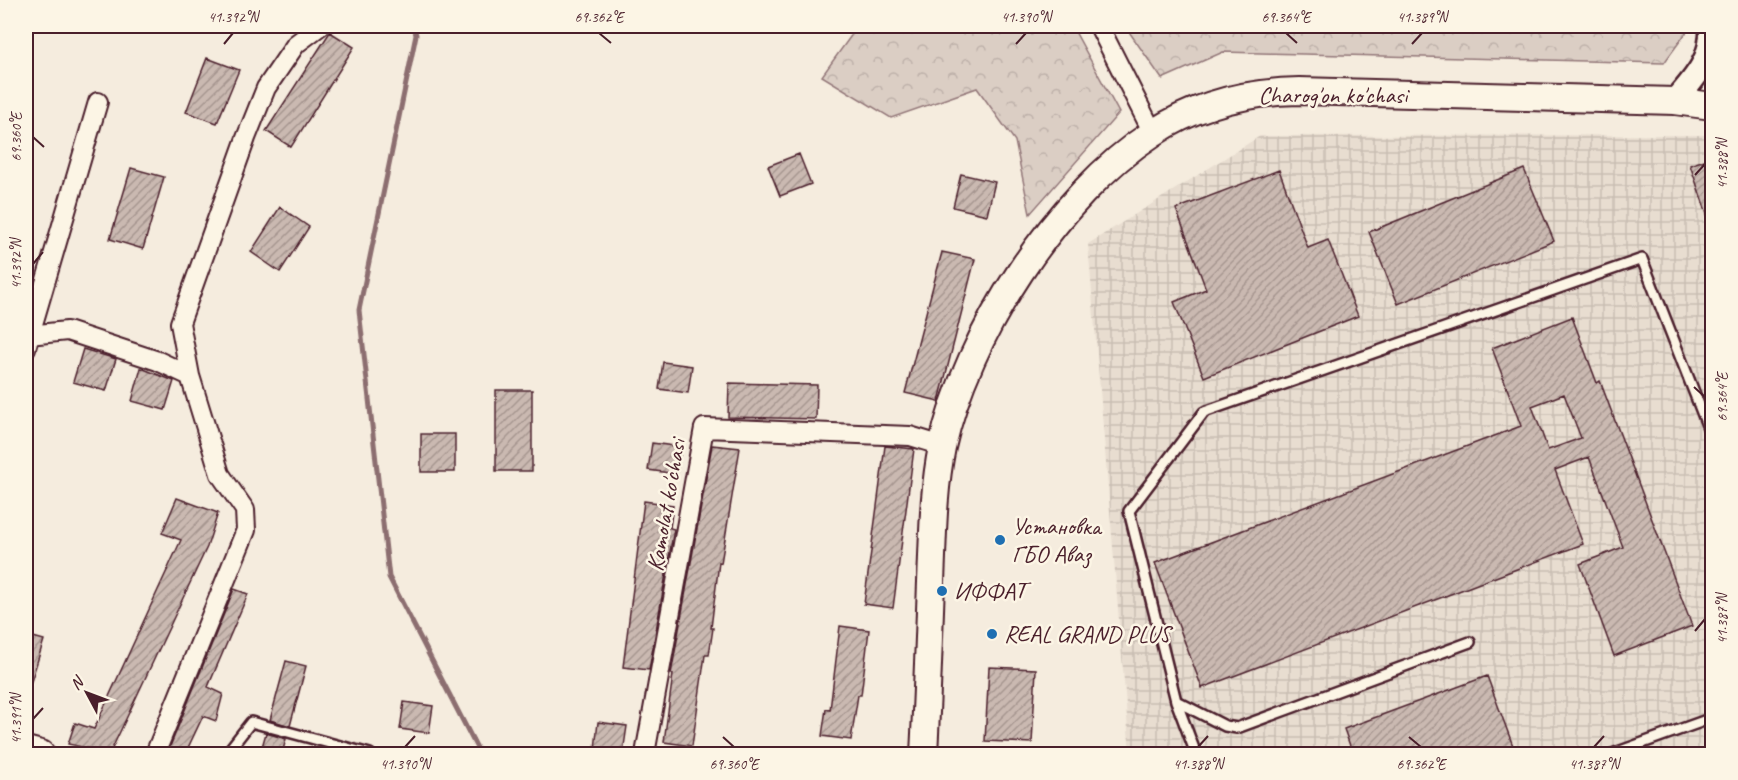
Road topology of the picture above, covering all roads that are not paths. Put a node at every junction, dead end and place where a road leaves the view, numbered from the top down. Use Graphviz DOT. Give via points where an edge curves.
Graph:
graph roads {
  1 [pos="320,26"];
  2 [pos="1099,26"];
  3 [pos="1711,26"];
  4 [pos="1713,93"];
  5 [pos="1675,100"];
  6 [pos="98,102"];
  7 [pos="1713,106"];
  8 [pos="1153,133"];
  9 [pos="27,342"];
  10 [pos="190,376"];
  11 [pos="1713,438"];
  12 [pos="943,446"];
  13 [pos="1470,642"];
  14 [pos="1176,700"];
  15 [pos="1713,718"];
  16 [pos="26,750"];
  17 [pos="41,754"];
  18 [pos="155,754"];
  19 [pos="226,754"];
  20 [pos="370,754"];
  21 [pos="645,754"];
  22 [pos="924,754"];
  23 [pos="1196,754"];
  24 [pos="1612,754"];
  1 -- 10 [label="street" via="296,44 266,88 246,138 180,323"];
  2 -- 8 [label="street"];
  3 -- 5 [label="street" via="1712,40 1706,59"];
  4 -- 5 [label="main road"];
  5 -- 7 [label="main road"];
  5 -- 8 [label="main road, Charog'on ko'chasi" via="1279,91 1223,101"];
  6 -- 9 [label="street"];
  8 -- 12 [label="main road, Charog'on ko'chasi" via="1113,163 1078,197 1018,276 973,357"];
  9 -- 10 [label="street" via="68,331"];
  10 -- 18 [label="street" via="220,474 245,510 246,530"];
  11 -- 14 [label="lane" via="1642,259 1204,412 1129,511"];
  12 -- 21 [label="street, Kamolat ko'chasi" via="910,436 704,428"];
  12 -- 22 [label="main road, Charog'on ko'chasi" via="934,496"];
  13 -- 14 [label="lane" via="1237,728 1225,726"];
  14 -- 23 [label="lane"];
  15 -- 24 [label="lane"];
  16 -- 17 [label="main road"];
  19 -- 20 [label="lane" via="251,722"];
}
